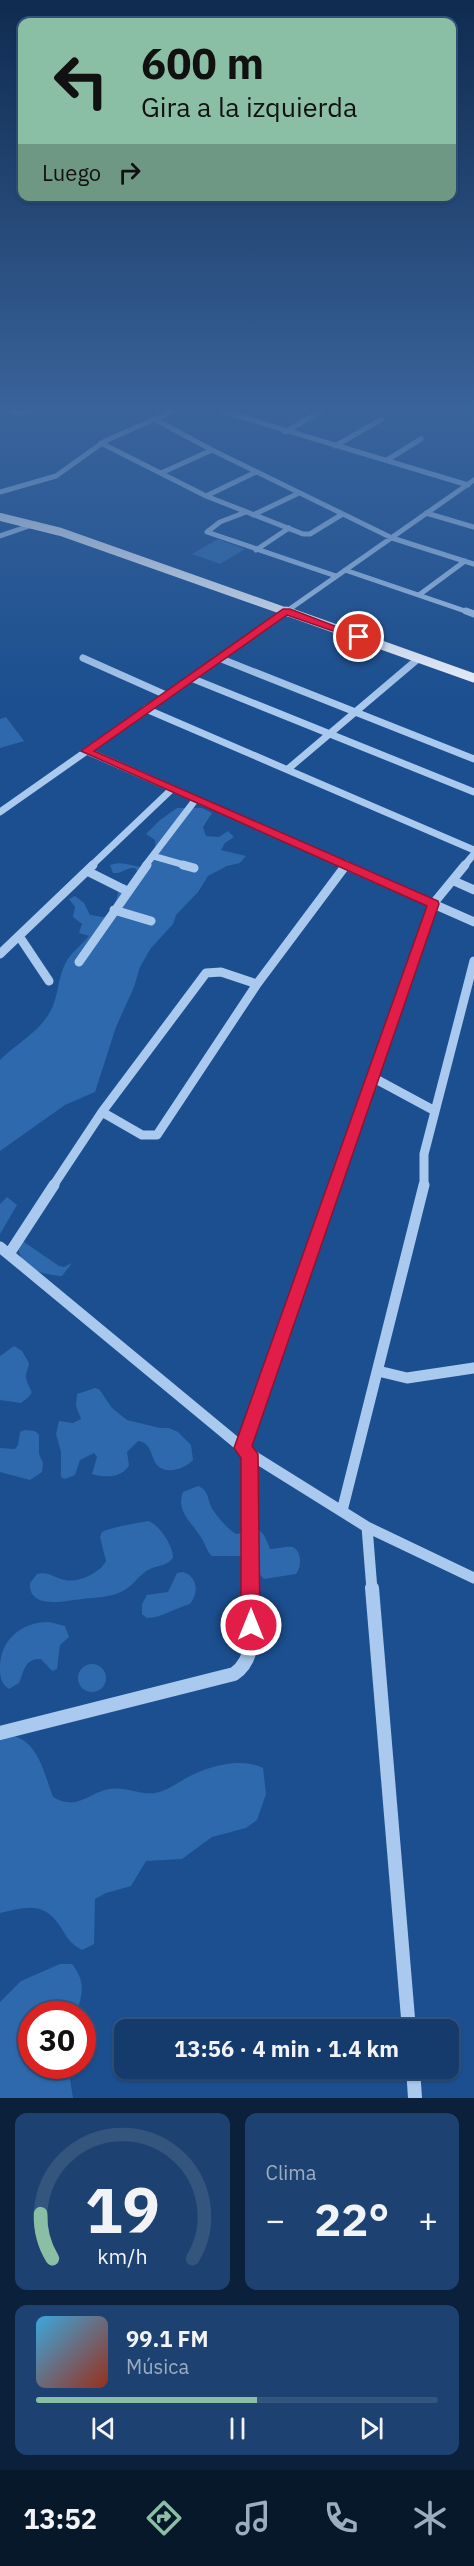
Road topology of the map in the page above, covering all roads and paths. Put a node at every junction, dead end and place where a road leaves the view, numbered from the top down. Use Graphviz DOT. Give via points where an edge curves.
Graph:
graph roads {
  1 [pos="238,509"];
  2 [pos="264,509"];
  3 [pos="328,509"];
  4 [pos="432,509"];
  5 [pos="246,512"];
  6 [pos="426,513"];
  7 [pos="253,514"];
  8 [pos="341,515"];
  9 [pos="0,517"];
  10 [pos="35,524"];
  11 [pos="474,527"];
  12 [pos="289,528"];
  13 [pos="0,536"];
  14 [pos="392,538"];
  15 [pos="256,550"];
  16 [pos="465,561"];
  17 [pos="474,564"];
  18 [pos="345,570"];
  19 [pos="336,576"];
  20 [pos="419,595"];
  21 [pos="286,611"];
  22 [pos="474,614"];
  23 [pos="82,658"];
  24 [pos="219,658"];
  25 [pos="419,658"];
  26 [pos="190,678"];
  27 [pos="474,678"];
  28 [pos="166,696"];
  29 [pos="146,709"];
  30 [pos="356,712"];
  31 [pos="330,734"];
  32 [pos="87,751"];
  33 [pos="474,759"];
  34 [pos="288,770"];
  35 [pos="172,789"];
  36 [pos="474,792"];
  37 [pos="196,799"];
  38 [pos="0,812"];
  39 [pos="153,856"];
  40 [pos="473,857"];
  41 [pos="346,866"];
  42 [pos="194,868"];
  43 [pos="87,871"];
  44 [pos="454,880"];
  45 [pos="474,890"];
  46 [pos="127,891"];
  47 [pos="433,904"];
  48 [pos="114,910"];
  49 [pos="151,921"];
  50 [pos="474,922"];
  51 [pos="19,936"];
  52 [pos="0,954"];
  53 [pos="474,961"];
  54 [pos="79,962"];
  55 [pos="49,981"];
  56 [pos="257,984"];
  57 [pos="372,1077"];
  58 [pos="435,1111"];
  59 [pos="102,1112"];
  60 [pos="4,1250"];
  61 [pos="474,1368"];
  62 [pos="378,1371"];
  63 [pos="246,1451"];
  64 [pos="342,1511"];
  65 [pos="367,1527"];
  66 [pos="474,1578"];
  67 [pos="0,1733"];
  68 [pos="408,2019"];
  69 [pos="414,2079"];
  70 [pos="415,2098"];
  1 -- 5 [label="street"];
  2 -- 7 [label="street"];
  3 -- 8 [label="street"];
  4 -- 6 [label="street"];
  5 -- 7 [label="street"];
  5 -- 15 [label="street" via="207,532"];
  6 -- 11 [label="street"];
  6 -- 14 [label="street"];
  7 -- 12 [label="street"];
  8 -- 12 [label="street" via="310,534"];
  8 -- 14 [label="street"];
  9 -- 10 [label="main road"];
  10 -- 13 [label="street"];
  10 -- 21 [label="main road"];
  12 -- 15 [label="street"];
  14 -- 16 [label="street"];
  14 -- 18 [label="street"];
  15 -- 19 [label="street"];
  16 -- 17 [label="street"];
  16 -- 20 [label="street"];
  18 -- 19 [label="street"];
  18 -- 20 [label="street"];
  19 -- 21 [label="street"];
  20 -- 22 [label="street"];
  21 -- 24 [label="street"];
  21 -- 25 [label="main road"];
  23 -- 28 [label="street"];
  24 -- 26 [label="street"];
  24 -- 30 [label="street"];
  25 -- 27 [label="main road"];
  25 -- 30 [label="street"];
  26 -- 28 [label="street"];
  26 -- 31 [label="street"];
  28 -- 29 [label="street"];
  29 -- 32 [label="street"];
  29 -- 34 [label="street"];
  30 -- 31 [label="street"];
  30 -- 33 [label="street"];
  31 -- 34 [label="street"];
  31 -- 36 [label="street"];
  32 -- 35 [label="street"];
  32 -- 38 [label="street"];
  34 -- 40 [label="street" via="460,846"];
  35 -- 37 [label="street"];
  35 -- 43 [label="street"];
  37 -- 39 [label="street"];
  37 -- 41 [label="street"];
  39 -- 42 [label="street"];
  39 -- 46 [label="street"];
  40 -- 44 [label="street"];
  41 -- 47 [label="street"];
  41 -- 56 [label="street"];
  43 -- 46 [label="street"];
  43 -- 51 [label="street"];
  44 -- 45 [label="street"];
  44 -- 47 [label="street"];
  46 -- 48 [label="street"];
  47 -- 50 [label="street"];
  47 -- 57 [label="street"];
  48 -- 49 [label="street"];
  48 -- 54 [label="street"];
  51 -- 52 [label="street"];
  51 -- 55 [label="street"];
  53 -- 58 [label="street"];
  56 -- 59 [label="street" via="221,972 206,973"];
  56 -- 59 [label="street" via="157,1135 142,1135"];
  57 -- 58 [label="street"];
  57 -- 63 [label="street"];
  58 -- 62 [label="street" via="424,1154 425,1181"];
  59 -- 60 [label="street"];
  60 -- 63 [label="street"];
  61 -- 62 [label="street" via="407,1378"];
  62 -- 64 [label="street"];
  63 -- 64 [label="street"];
  63 -- 67 [label="street" via="251,1648 241,1671"];
  64 -- 65 [label="street"];
  65 -- 66 [label="street"];
  65 -- 68 [label="street"];
  69 -- 70 [label="street"];
}
